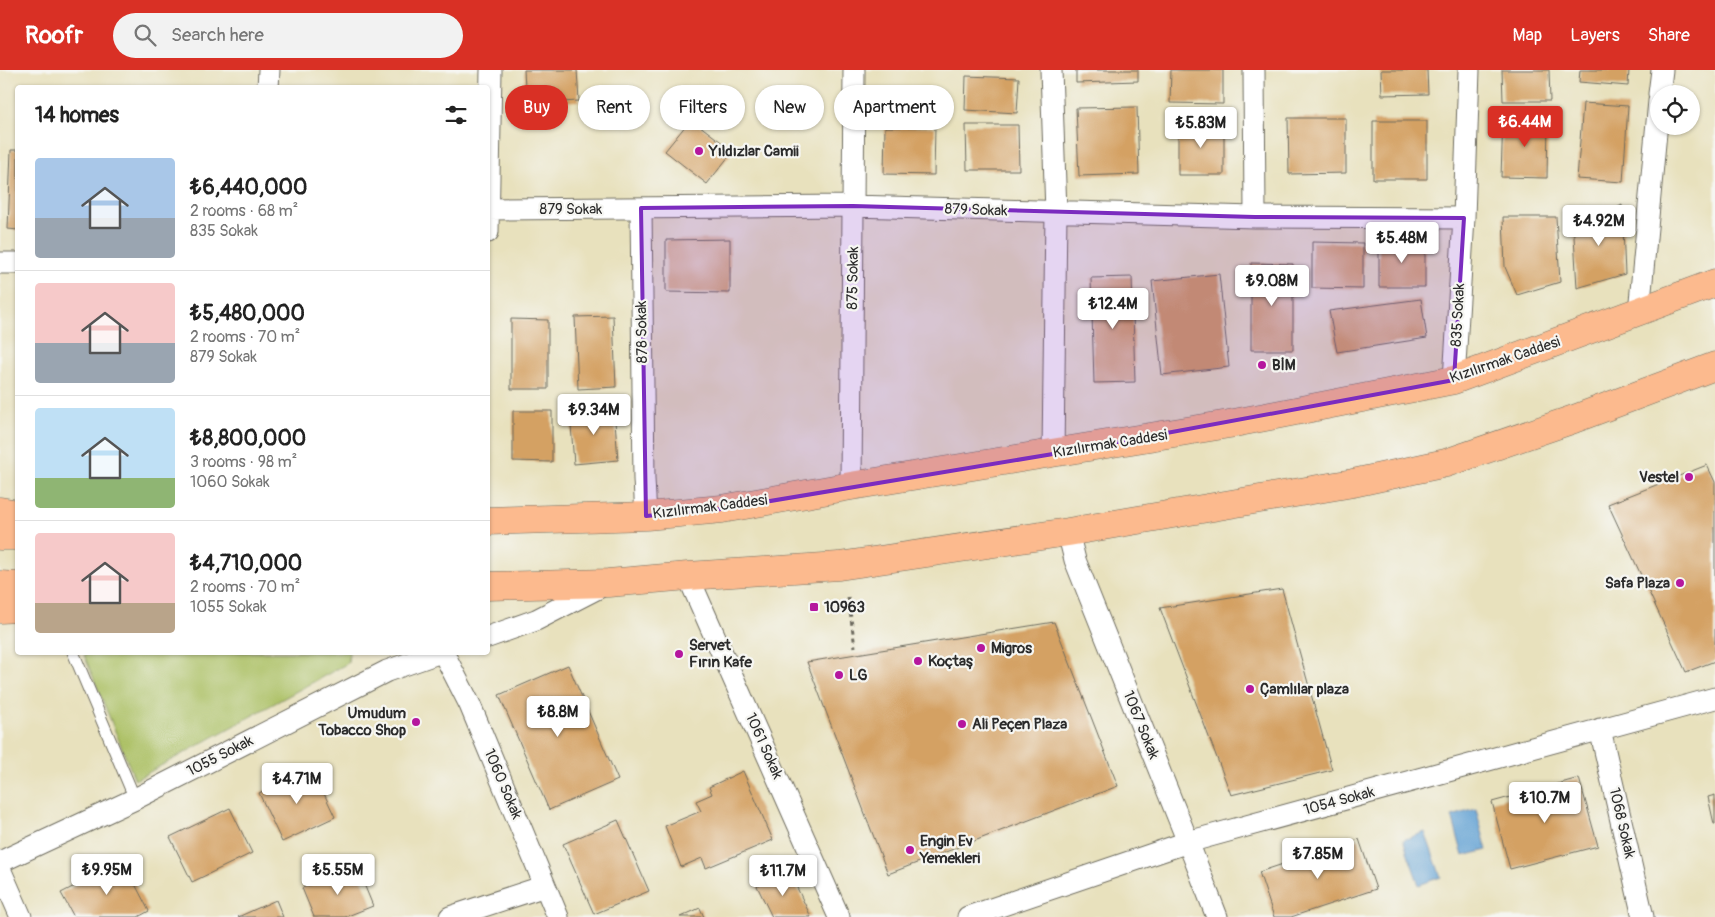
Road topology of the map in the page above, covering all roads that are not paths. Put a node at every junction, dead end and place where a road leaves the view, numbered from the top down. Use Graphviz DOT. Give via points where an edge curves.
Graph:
graph roads {
  1 [pos="269,70"];
  2 [pos="491,70"];
  3 [pos="854,70"];
  4 [pos="1051,70"];
  5 [pos="1254,70"];
  6 [pos="1469,70"];
  7 [pos="1662,70"];
  8 [pos="268,85"];
  9 [pos="1660,85"];
  10 [pos="490,116"];
  11 [pos="1656,135"];
  12 [pos="853,206"];
  13 [pos="641,208"];
  14 [pos="490,209"];
  15 [pos="1056,212"];
  16 [pos="1255,218"];
  17 [pos="1464,218"];
  18 [pos="0,263"];
  19 [pos="15,263"];
  20 [pos="1715,283"];
  21 [pos="1639,312"];
  22 [pos="1715,366"];
  23 [pos="1454,380"];
  24 [pos="1052,454"];
  25 [pos="851,486"];
  26 [pos="0,511"];
  27 [pos="15,514"];
  28 [pos="646,516"];
  29 [pos="490,521"];
  30 [pos="1068,532"];
  31 [pos="0,536"];
  32 [pos="15,536"];
  33 [pos="688,576"];
  34 [pos="608,583"];
  35 [pos="0,585"];
  36 [pos="15,586"];
  37 [pos="490,586"];
  38 [pos="15,608"];
  39 [pos="0,610"];
  40 [pos="490,635"];
  41 [pos="74,655"];
  42 [pos="433,655"];
  43 [pos="444,655"];
  44 [pos="1715,698"];
  45 [pos="1600,729"];
  46 [pos="135,799"];
  47 [pos="1188,842"];
  48 [pos="0,862"];
  49 [pos="0,869"];
  50 [pos="545,886"];
  51 [pos="21,917"];
  52 [pos="450,917"];
  53 [pos="558,917"];
  54 [pos="839,917"];
  55 [pos="968,917"];
  56 [pos="1216,917"];
  57 [pos="1643,917"];
  1 -- 8 [label="street"];
  2 -- 10 [label="street"];
  3 -- 12 [label="street, 875 Sokak"];
  4 -- 15 [label="street"];
  5 -- 16 [label="street"];
  6 -- 17 [label="street, 835 Sokak"];
  7 -- 9 [label="street"];
  11 -- 21 [label="street"];
  12 -- 13 [label="street, 879 Sokak"];
  12 -- 15 [label="street, 879 Sokak"];
  12 -- 25 [label="street, 875 Sokak"];
  13 -- 14 [label="street, 879 Sokak"];
  13 -- 28 [label="street, 878 Sokak"];
  15 -- 16 [label="street, 879 Sokak"];
  15 -- 24 [label="street"];
  16 -- 17 [label="street, 879 Sokak"];
  17 -- 23 [label="street, 835 Sokak"];
  18 -- 19 [label="street"];
  20 -- 21 [label="main road, Kızılırmak Caddesi"];
  21 -- 23 [label="main road, Kızılırmak Caddesi"];
  22 -- 30 [label="main road" via="1446,463 1353,483"];
  23 -- 24 [label="main road, Kızılırmak Caddesi" via="1229,424"];
  24 -- 25 [label="main road, Kızılırmak Caddesi"];
  25 -- 28 [label="main road, Kızılırmak Caddesi" via="722,508"];
  26 -- 27 [label="main road"];
  28 -- 29 [label="main road, Kızılırmak Caddesi"];
  30 -- 33 [label="main road" via="839,566"];
  30 -- 47 [label="street, 1067 Sokak" via="1075,560"];
  31 -- 32 [label="main road"];
  33 -- 34 [label="main road"];
  33 -- 54 [label="street, 1061 Sokak"];
  34 -- 37 [label="main road"];
  34 -- 40 [label="street" via="536,620"];
  35 -- 36 [label="main road"];
  38 -- 39 [label="main road"];
  41 -- 46 [label="lane"];
  42 -- 46 [label="street, 1055 Sokak" via="387,670"];
  43 -- 50 [label="street, 1060 Sokak" via="470,705"];
  44 -- 45 [label="street, 1054 Sokak"];
  45 -- 47 [label="street, 1054 Sokak"];
  45 -- 57 [label="street, 1068 Sokak"];
  46 -- 48 [label="street, 1055 Sokak"];
  47 -- 55 [label="street, 1054 Sokak"];
  47 -- 56 [label="street, 1067 Sokak"];
  49 -- 51 [label="street"];
  50 -- 52 [label="street"];
  50 -- 53 [label="street, 1060 Sokak"];
}
